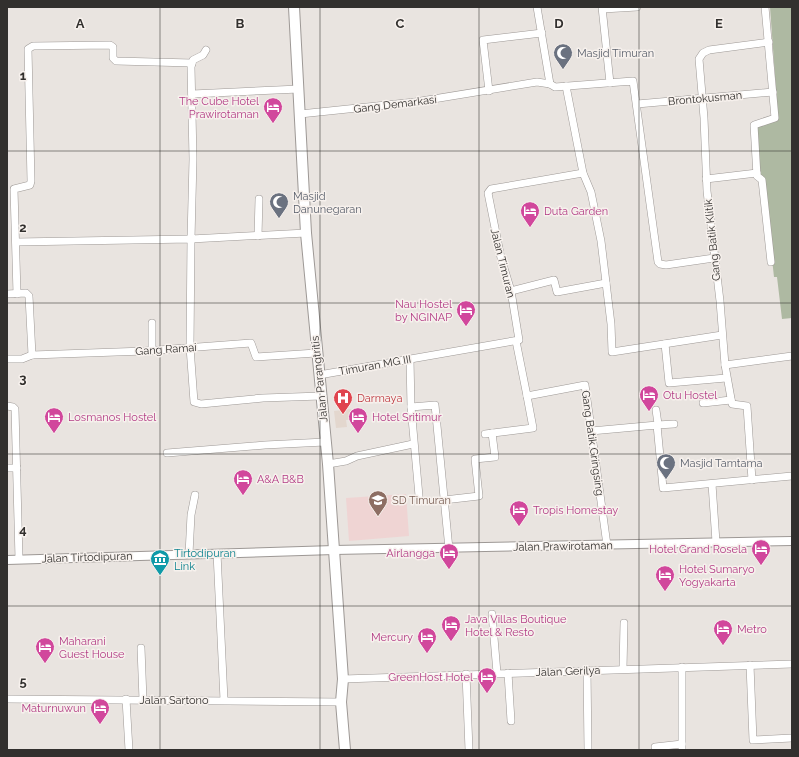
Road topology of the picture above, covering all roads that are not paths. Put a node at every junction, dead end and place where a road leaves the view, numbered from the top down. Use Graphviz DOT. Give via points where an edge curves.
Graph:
graph roads {
  1 [pos="537,7"];
  2 [pos="637,7"];
  3 [pos="766,7"];
  4 [pos="602,8"];
  5 [pos="295,9"];
  6 [pos="542,33"];
  7 [pos="769,42"];
  8 [pos="206,50"];
  9 [pos="192,63"];
  10 [pos="610,83"];
  11 [pos="550,84"];
  12 [pos="566,86"];
  13 [pos="299,89"];
  14 [pos="489,90"];
  15 [pos="773,92"];
  16 [pos="192,94"];
  17 [pos="703,99"];
  18 [pos="637,104"];
  19 [pos="300,114"];
  20 [pos="583,173"];
  21 [pos="757,173"];
  22 [pos="706,179"];
  23 [pos="11,189"];
  24 [pos="259,199"];
  25 [pos="306,233"];
  26 [pos="258,236"];
  27 [pos="191,239"];
  28 [pos="16,242"];
  29 [pos="714,258"];
  30 [pos="771,262"];
  31 [pos="606,283"];
  32 [pos="511,291"];
  33 [pos="7,294"];
  34 [pos="17,294"];
  35 [pos="152,322"];
  36 [pos="722,335"];
  37 [pos="516,341"];
  38 [pos="665,344"];
  39 [pos="190,347"];
  40 [pos="152,350"];
  41 [pos="316,353"];
  42 [pos="32,355"];
  43 [pos="792,356"];
  44 [pos="7,358"];
  45 [pos="410,359"];
  46 [pos="725,365"];
  47 [pos="319,375"];
  48 [pos="726,378"];
  49 [pos="321,396"];
  50 [pos="527,396"];
  51 [pos="731,400"];
  52 [pos="704,403"];
  53 [pos="7,406"];
  54 [pos="411,407"];
  55 [pos="656,410"];
  56 [pos="658,424"];
  57 [pos="674,424"];
  58 [pos="591,431"];
  59 [pos="492,433"];
  60 [pos="485,434"];
  61 [pos="325,442"];
  62 [pos="413,444"];
  63 [pos="167,453"];
  64 [pos="328,464"];
  65 [pos="7,468"];
  66 [pos="17,468"];
  67 [pos="792,476"];
  68 [pos="752,480"];
  69 [pos="712,484"];
  70 [pos="195,495"];
  71 [pos="419,496"];
  72 [pos="444,500"];
  73 [pos="792,541"];
  74 [pos="716,542"];
  75 [pos="607,545"];
  76 [pos="449,549"];
  77 [pos="334,550"];
  78 [pos="217,553"];
  79 [pos="189,554"];
  80 [pos="19,559"];
  81 [pos="7,560"];
  82 [pos="492,614"];
  83 [pos="624,623"];
  84 [pos="140,648"];
  85 [pos="792,664"];
  86 [pos="750,665"];
  87 [pos="682,667"];
  88 [pos="623,669"];
  89 [pos="587,670"];
  90 [pos="497,673"];
  91 [pos="508,673"];
  92 [pos="466,674"];
  93 [pos="343,679"];
  94 [pos="7,699"];
  95 [pos="126,700"];
  96 [pos="143,700"];
  97 [pos="224,700"];
  98 [pos="341,702"];
  99 [pos="511,721"];
  100 [pos="792,738"];
  101 [pos="655,747"];
  102 [pos="682,747"];
  103 [pos="129,750"];
  104 [pos="345,750"];
  105 [pos="469,750"];
  106 [pos="588,750"];
  1 -- 6 [label="street"];
  2 -- 4 [label="street"];
  3 -- 7 [label="street"];
  4 -- 10 [label="street"];
  5 -- 13 [label="main road, Jalan Parangtritis"];
  6 -- 11 [label="street"];
  6 -- 14 [label="street" via="483,40"];
  7 -- 15 [label="street"];
  7 -- 17 [label="street, Gang Batik Klitik" via="703,53 699,59"];
  8 -- 9 [label="street"];
  9 -- 16 [label="street"];
  9 -- 23 [label="street" via="116,61 113,58 113,47 110,45 31,46 27,51 31,181 30,185"];
  10 -- 12 [label="street, Gang Demarkasi"];
  10 -- 18 [label="street, Gang Demarkasi" via="633,81"];
  11 -- 12 [label="street, Gang Demarkasi" via="555,87"];
  11 -- 14 [label="street, Gang Demarkasi" via="538,82"];
  12 -- 20 [label="street"];
  13 -- 16 [label="street"];
  13 -- 19 [label="main road, Jalan Parangtritis"];
  14 -- 19 [label="street, Gang Demarkasi" via="415,102"];
  15 -- 17 [label="street, Brontokusman"];
  15 -- 21 [label="street" via="775,118 754,125"];
  16 -- 27 [label="street" via="194,159"];
  17 -- 18 [label="street, Brontokusman"];
  17 -- 22 [label="street, Gang Batik Klitik"];
  18 -- 29 [label="street" via="658,262 666,265"];
  19 -- 25 [label="main road, Jalan Parangtritis"];
  20 -- 31 [label="street" via="593,199"];
  20 -- 32 [label="street, Jalan Timuran" via="491,190 488,193 501,258"];
  21 -- 22 [label="street"];
  21 -- 30 [label="street" via="762,180"];
  22 -- 29 [label="street, Gang Batik Klitik"];
  23 -- 28 [label="street"];
  24 -- 26 [label="street"];
  25 -- 26 [label="street"];
  25 -- 41 [label="main road, Jalan Parangtritis"];
  26 -- 27 [label="street"];
  27 -- 28 [label="street"];
  27 -- 39 [label="street"];
  28 -- 34 [label="street"];
  29 -- 36 [label="street, Gang Batik Klitik"];
  31 -- 32 [label="street" via="557,292 554,280"];
  31 -- 38 [label="street" via="612,352"];
  32 -- 37 [label="street, Jalan Timuran" via="519,340"];
  33 -- 34 [label="street"];
  34 -- 42 [label="street" via="26,293 30,296"];
  35 -- 40 [label="street"];
  36 -- 38 [label="street"];
  36 -- 46 [label="street, Gang Batik Klitik"];
  37 -- 45 [label="street, Timuran MG III"];
  37 -- 50 [label="street"];
  38 -- 48 [label="street" via="669,382"];
  39 -- 40 [label="street, Gang Ramai"];
  39 -- 41 [label="street, Gang Ramai" via="251,343 256,357"];
  39 -- 49 [label="street" via="196,404"];
  40 -- 42 [label="street, Gang Ramai"];
  41 -- 47 [label="main road, Jalan Parangtritis"];
  42 -- 44 [label="street, Gang Ramai" via="22,359"];
  43 -- 46 [label="street"];
  45 -- 47 [label="street, Timuran MG III"];
  45 -- 54 [label="street"];
  46 -- 48 [label="street, Gang Batik Klitik"];
  47 -- 49 [label="main road, Jalan Parangtritis"];
  48 -- 51 [label="street, Gang Batik Klitik"];
  49 -- 61 [label="main road, Jalan Parangtritis"];
  50 -- 58 [label="street, Gang Batik Gringsing" via="586,385"];
  50 -- 59 [label="street" via="533,428"];
  51 -- 52 [label="street"];
  51 -- 68 [label="street" via="733,405 747,406"];
  53 -- 66 [label="street" via="15,410"];
  54 -- 62 [label="street"];
  54 -- 72 [label="street" via="435,405"];
  55 -- 56 [label="street"];
  56 -- 57 [label="street"];
  56 -- 58 [label="street"];
  56 -- 69 [label="street" via="662,488"];
  58 -- 75 [label="street, Gang Batik Gringsing"];
  59 -- 60 [label="street"];
  59 -- 72 [label="street" via="495,456 475,459 479,496"];
  61 -- 63 [label="street"];
  61 -- 64 [label="main road, Jalan Parangtritis"];
  62 -- 64 [label="street"];
  62 -- 71 [label="street"];
  64 -- 77 [label="main road, Jalan Parangtritis"];
  65 -- 66 [label="street"];
  66 -- 80 [label="street"];
  67 -- 68 [label="street"];
  68 -- 69 [label="street"];
  69 -- 74 [label="street"];
  70 -- 79 [label="street"];
  72 -- 76 [label="street"];
  73 -- 74 [label="street, Jalan Prawirotaman"];
  74 -- 75 [label="street, Jalan Prawirotaman"];
  75 -- 76 [label="street, Jalan Prawirotaman"];
  76 -- 77 [label="street, Jalan Prawirotaman"];
  77 -- 78 [label="street, Jalan Tirtodipuran"];
  77 -- 93 [label="main road, Jalan Parangtritis"];
  78 -- 79 [label="street, Jalan Tirtodipuran"];
  78 -- 97 [label="street"];
  79 -- 80 [label="street, Jalan Tirtodipuran"];
  80 -- 81 [label="street, Jalan Tirtodipuran"];
  82 -- 90 [label="street"];
  83 -- 88 [label="street"];
  84 -- 96 [label="street"];
  85 -- 86 [label="street, Jalan Gerilya"];
  86 -- 87 [label="street, Jalan Gerilya"];
  86 -- 100 [label="street" via="753,740"];
  87 -- 88 [label="street, Jalan Gerilya"];
  87 -- 102 [label="street"];
  88 -- 89 [label="street, Jalan Gerilya"];
  89 -- 91 [label="street, Jalan Gerilya"];
  89 -- 106 [label="street"];
  90 -- 91 [label="street, Jalan Gerilya"];
  90 -- 92 [label="street, Jalan Gerilya"];
  91 -- 99 [label="street"];
  92 -- 93 [label="street, Jalan Gerilya"];
  92 -- 105 [label="street"];
  93 -- 98 [label="main road, Jalan Parangtritis"];
  94 -- 95 [label="street, Jalan Sartono"];
  95 -- 96 [label="street, Jalan Sartono"];
  95 -- 103 [label="street"];
  96 -- 97 [label="street, Jalan Sartono"];
  97 -- 98 [label="street, Jalan Sartono"];
  98 -- 104 [label="main road, Jalan Parangtritis"];
  101 -- 102 [label="street"];
}
